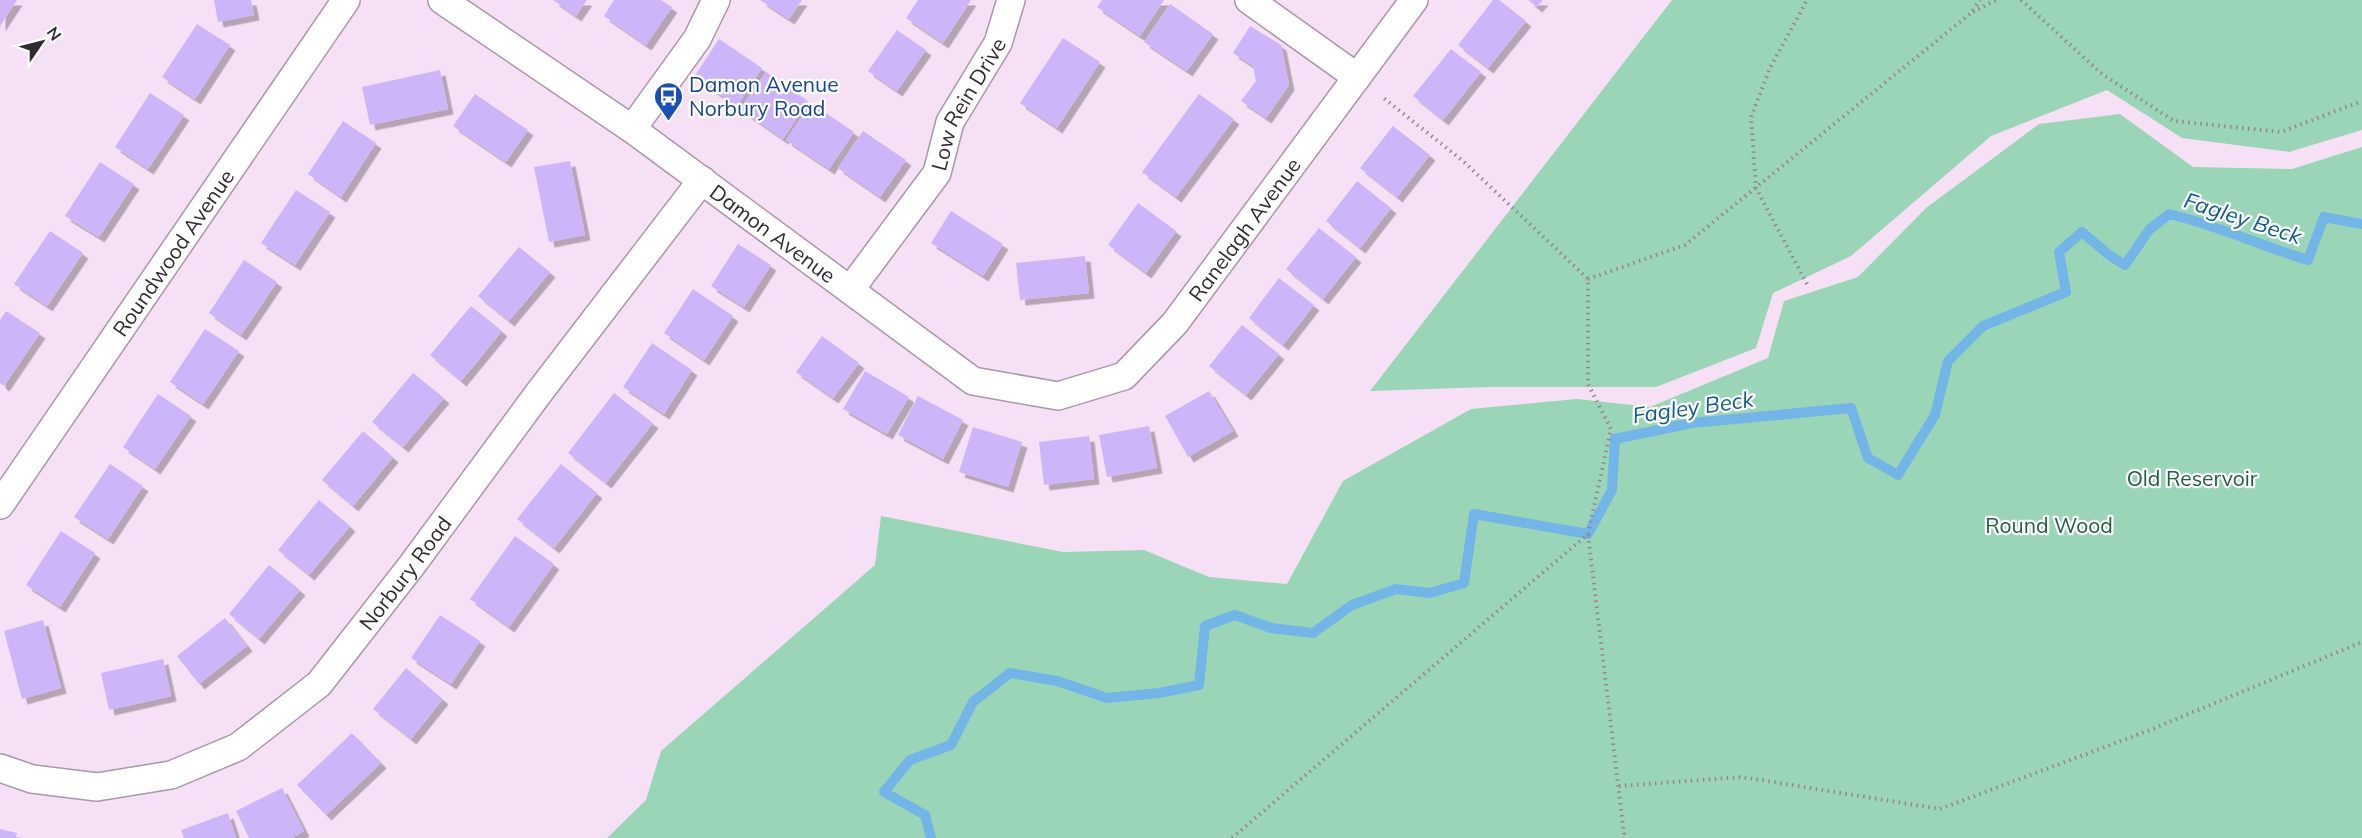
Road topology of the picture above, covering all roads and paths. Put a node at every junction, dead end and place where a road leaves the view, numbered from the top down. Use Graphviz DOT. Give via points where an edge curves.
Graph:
graph roads {
  1 [pos="346,0"];
  2 [pos="442,0"];
  3 [pos="716,0"];
  4 [pos="1011,0"];
  5 [pos="1249,0"];
  6 [pos="1414,0"];
  7 [pos="1807,0"];
  8 [pos="1980,0"];
  9 [pos="1996,0"];
  10 [pos="2021,0"];
  11 [pos="1971,13"];
  12 [pos="1357,77"];
  13 [pos="2362,101"];
  14 [pos="632,129"];
  15 [pos="702,180"];
  16 [pos="1756,188"];
  17 [pos="1588,279"];
  18 [pos="1807,284"];
  19 [pos="850,290"];
  20 [pos="1124,376"];
  21 [pos="0,505"];
  22 [pos="1588,534"];
  23 [pos="2362,642"];
  24 [pos="0,768"];
  25 [pos="1619,786"];
  26 [pos="1232,838"];
  27 [pos="1623,838"];
  1 -- 21 [label="street, Roundwood Avenue"];
  2 -- 14 [label="street, Damon Avenue"];
  3 -- 14 [label="street" via="696,39"];
  4 -- 19 [label="street, Low Rein Drive" via="998,44 950,122 937,173"];
  5 -- 12 [label="street"];
  6 -- 12 [label="street, Ranelagh Avenue"];
  7 -- 16 [label="path" via="1770,68 1751,117"];
  8 -- 11 [label="path"];
  9 -- 11 [label="path"];
  10 -- 13 [label="path" via="2102,74 2174,121 2281,132"];
  11 -- 16 [label="path"];
  12 -- 17 [label="path" via="1463,161"];
  12 -- 20 [label="street, Ranelagh Avenue" via="1175,323"];
  14 -- 15 [label="street, Damon Avenue"];
  15 -- 19 [label="street, Damon Avenue"];
  15 -- 24 [label="street, Norbury Road" via="319,684 238,747 171,775 97,788 32,779"];
  16 -- 17 [label="path" via="1685,246"];
  16 -- 18 [label="path"];
  17 -- 22 [label="path" via="1588,384 1611,429"];
  19 -- 20 [label="street, Damon Avenue" via="973,381 1058,396"];
  22 -- 25 [label="path"];
  22 -- 26 [label="path"];
  23 -- 25 [label="path" via="2150,730 1940,809 1742,777"];
  25 -- 27 [label="path"];
}
